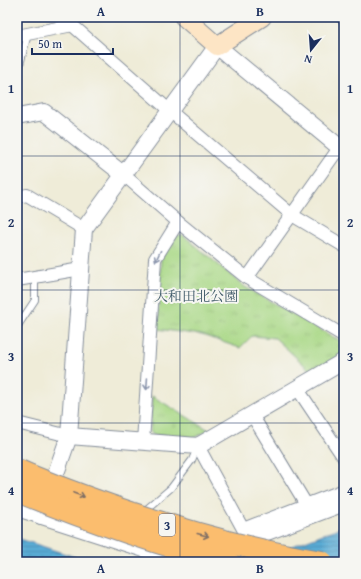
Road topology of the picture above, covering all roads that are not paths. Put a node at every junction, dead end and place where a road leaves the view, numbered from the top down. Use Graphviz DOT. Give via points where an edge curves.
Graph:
graph roads {
  1 [pos="63,17"];
  2 [pos="184,17"];
  3 [pos="262,17"];
  4 [pos="73,25"];
  5 [pos="22,35"];
  6 [pos="217,46"];
  7 [pos="17,76"];
  8 [pos="170,111"];
  9 [pos="17,117"];
  10 [pos="342,148"];
  11 [pos="124,175"];
  12 [pos="17,197"];
  13 [pos="292,216"];
  14 [pos="178,222"];
  15 [pos="84,229"];
  16 [pos="344,246"];
  17 [pos="81,269"];
  18 [pos="35,277"];
  19 [pos="246,278"];
  20 [pos="17,280"];
  21 [pos="17,327"];
  22 [pos="344,336"];
  23 [pos="344,361"];
  24 [pos="297,388"];
  25 [pos="252,415"];
  26 [pos="17,423"];
  27 [pos="69,436"];
  28 [pos="143,442"];
  29 [pos="198,446"];
  30 [pos="344,458"];
  31 [pos="17,470"];
  32 [pos="344,490"];
  33 [pos="17,491"];
  34 [pos="344,503"];
  35 [pos="306,504"];
  36 [pos="17,508"];
  37 [pos="42,516"];
  38 [pos="116,540"];
  39 [pos="228,562"];
  40 [pos="322,562"];
  1 -- 4 [label="street"];
  2 -- 6 [label="main road"];
  3 -- 6 [label="main road"];
  4 -- 5 [label="street"];
  4 -- 8 [label="street"];
  5 -- 7 [label="lane"];
  6 -- 8 [label="street"];
  6 -- 10 [label="street"];
  8 -- 11 [label="street"];
  8 -- 13 [label="street"];
  9 -- 11 [label="street" via="44,112"];
  10 -- 13 [label="street"];
  11 -- 14 [label="street"];
  11 -- 15 [label="street"];
  12 -- 15 [label="street" via="28,195"];
  13 -- 16 [label="street"];
  13 -- 19 [label="street"];
  14 -- 19 [label="street"];
  14 -- 28 [label="street, one-way" via="155,259"];
  15 -- 17 [label="street"];
  17 -- 18 [label="street"];
  17 -- 27 [label="street"];
  18 -- 20 [label="street"];
  18 -- 21 [label="lane" via="35,300"];
  19 -- 22 [label="street"];
  23 -- 24 [label="street"];
  24 -- 25 [label="street"];
  24 -- 30 [label="street"];
  25 -- 29 [label="street"];
  25 -- 35 [label="street"];
  26 -- 27 [label="street"];
  27 -- 28 [label="street"];
  27 -- 37 [label="street"];
  28 -- 29 [label="street"];
  29 -- 35 [label="street" via="243,528"];
  29 -- 38 [label="lane" via="192,460 171,488 147,507"];
  31 -- 40 [label="highway, 3, one-way, bridge" via="75,494 196,534"];
  32 -- 35 [label="street"];
  33 -- 39 [label="highway, 3, bridge" via="122,531"];
  34 -- 38 [label="street" via="214,552 197,561 184,562"];
  36 -- 37 [label="street"];
  37 -- 38 [label="street"];
}
